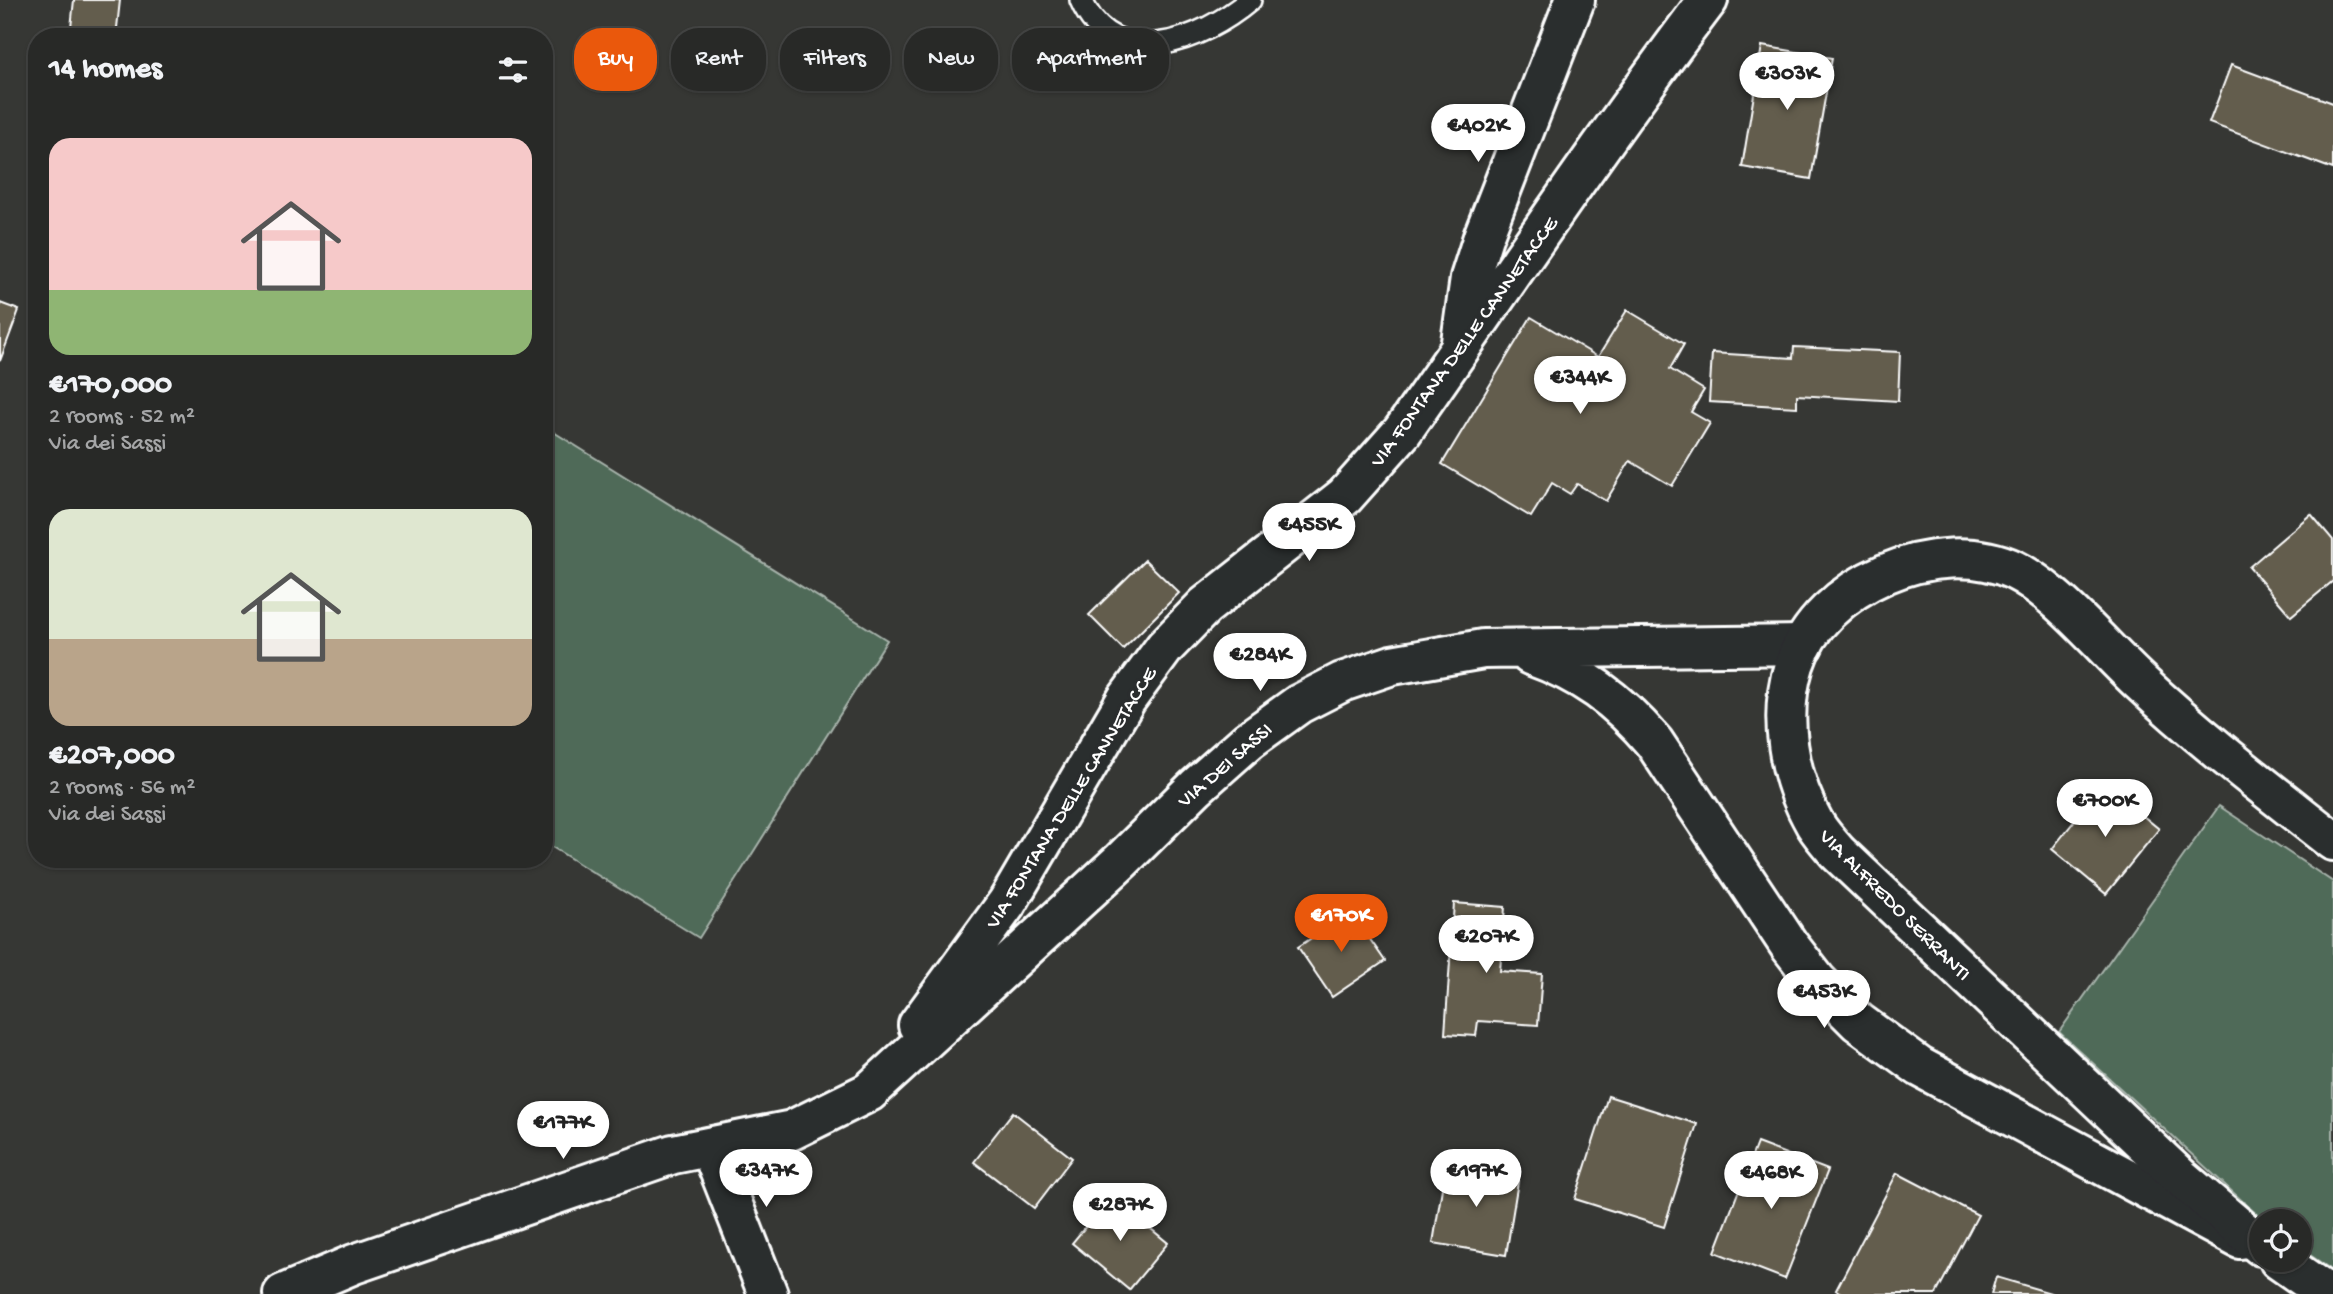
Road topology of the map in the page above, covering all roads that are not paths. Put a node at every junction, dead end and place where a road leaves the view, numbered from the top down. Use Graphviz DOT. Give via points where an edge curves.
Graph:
graph roads {
  1 [pos="1081,0"];
  2 [pos="1250,0"];
  3 [pos="1574,0"];
  4 [pos="1708,0"];
  5 [pos="1460,349"];
  6 [pos="1803,645"];
  7 [pos="1508,648"];
  8 [pos="2333,841"];
  9 [pos="869,1092"];
  10 [pos="710,1147"];
  11 [pos="2249,1238"];
  12 [pos="2249,1242"];
  13 [pos="2296,1272"];
  14 [pos="283,1294"];
  15 [pos="768,1294"];
  16 [pos="2328,1294"];
  1 -- 2 [label="lane" via="1104,32 1148,45 1202,33"];
  3 -- 5 [label="street" via="1482,237 1470,278"];
  4 -- 5 [label="street, VIA FONTANA DELLE CANNETACCE"];
  5 -- 9 [label="street, VIA FONTANA DELLE CANNETACCE" via="1402,432 1345,496 1205,606 1165,647 1126,700 1007,903"];
  6 -- 7 [label="street, VIA DEI SASSI"];
  6 -- 8 [label="street, VIA ALFREDO SERRANTI" via="1817,623 1843,598 1892,571 1950,559 2010,568 2061,605 2195,731"];
  6 -- 11 [label="street, VIA ALFREDO SERRANTI" via="1787,696 1787,736 1801,794 1815,824 1838,853"];
  7 -- 9 [label="street, VIA DEI SASSI" via="1392,665 1342,682 1273,721"];
  7 -- 12 [label="street" via="1569,670 1637,722 1789,946 1858,1022 1920,1067"];
  9 -- 10 [label="street" via="792,1130"];
  10 -- 14 [label="street" via="673,1154 354,1264"];
  10 -- 15 [label="street"];
  13 -- 16 [label="street"];
}
